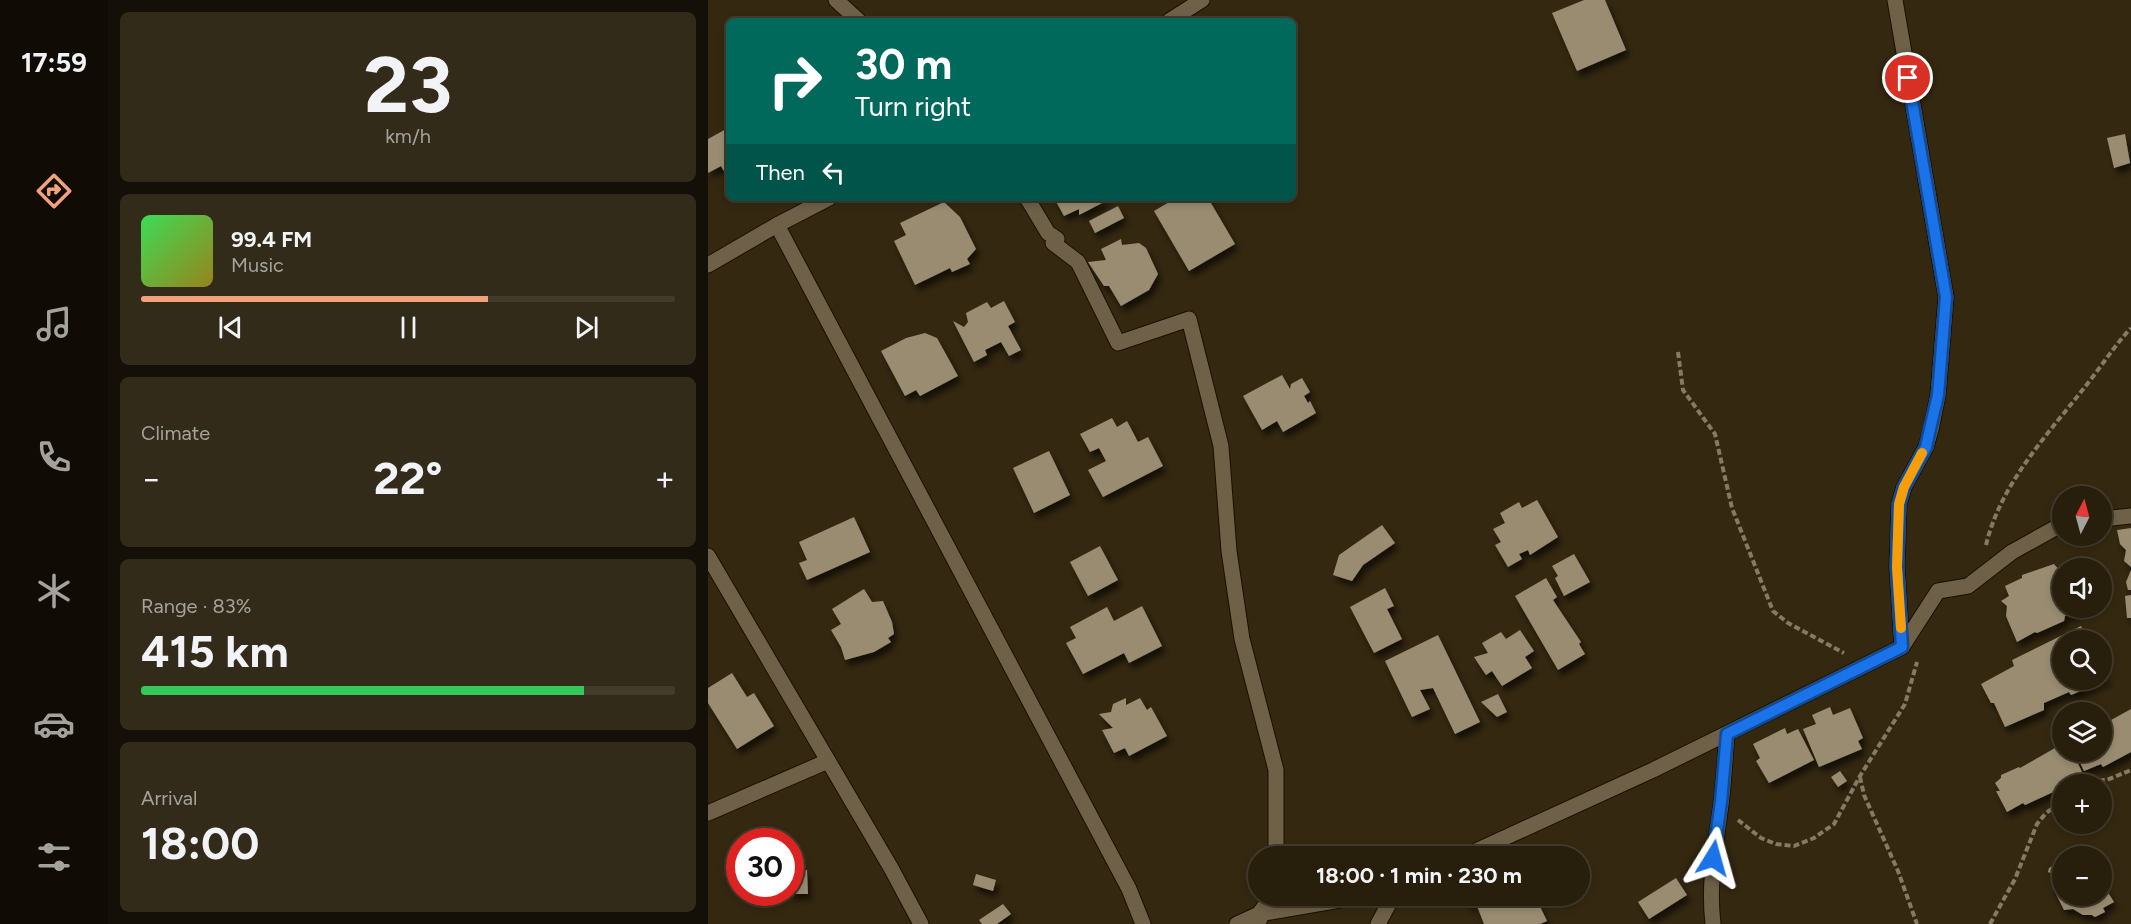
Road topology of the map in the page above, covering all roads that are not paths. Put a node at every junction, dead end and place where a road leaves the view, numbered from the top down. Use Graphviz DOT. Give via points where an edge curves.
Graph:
graph roads {
  1 [pos="836,0"];
  2 [pos="1202,0"];
  3 [pos="1895,0"];
  4 [pos="856,18"];
  5 [pos="1174,18"];
  6 [pos="823,201"];
  7 [pos="1029,201"];
  8 [pos="777,225"];
  9 [pos="708,265"];
  10 [pos="2131,516"];
  11 [pos="2112,518"];
  12 [pos="2052,529"];
  13 [pos="708,556"];
  14 [pos="1902,647"];
  15 [pos="1727,734"];
  16 [pos="828,761"];
  17 [pos="708,813"];
  18 [pos="1276,846"];
  19 [pos="1486,846"];
  20 [pos="1318,906"];
  21 [pos="1388,906"];
  22 [pos="1260,919"];
  23 [pos="921,924"];
  24 [pos="1143,924"];
  25 [pos="1238,924"];
  26 [pos="1378,924"];
  27 [pos="1713,924"];
  1 -- 4 [label="street"];
  2 -- 5 [label="street"];
  3 -- 14 [label="street" via="1946,297 1938,395 1926,447 1899,504 1897,567"];
  6 -- 8 [label="street"];
  7 -- 18 [label="street" via="1048,233 1057,239 1053,243 1078,262 1118,343 1189,319 1221,446 1229,551 1242,639 1276,770"];
  8 -- 9 [label="street"];
  8 -- 24 [label="street" via="1130,889"];
  10 -- 11 [label="street"];
  12 -- 14 [label="street" via="2012,552 1968,586 1938,591"];
  13 -- 16 [label="street"];
  14 -- 15 [label="street"];
  15 -- 19 [label="street"];
  15 -- 27 [label="street" via="1713,858"];
  16 -- 17 [label="street"];
  16 -- 23 [label="street"];
  20 -- 22 [label="street"];
  21 -- 26 [label="street"];
  22 -- 25 [label="street"];
}
